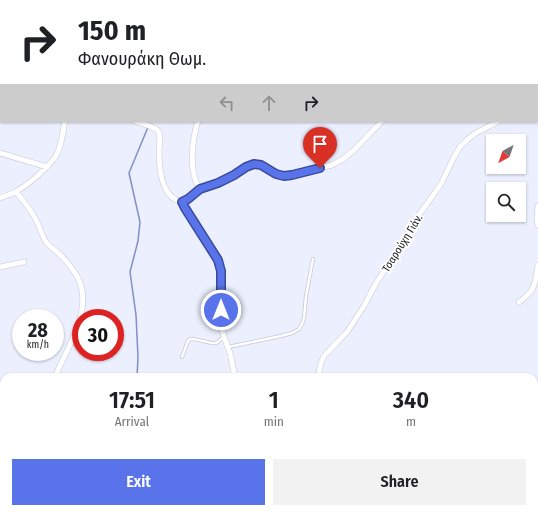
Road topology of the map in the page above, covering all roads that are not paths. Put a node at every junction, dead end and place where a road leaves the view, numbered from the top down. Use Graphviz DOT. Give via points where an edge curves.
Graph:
graph roads {
  1 [pos="65,122"];
  2 [pos="137,122"];
  3 [pos="198,122"];
  4 [pos="381,122"];
  5 [pos="497,122"];
  6 [pos="0,153"];
  7 [pos="47,167"];
  8 [pos="200,189"];
  9 [pos="16,192"];
  10 [pos="0,198"];
  11 [pos="182,202"];
  12 [pos="538,206"];
  13 [pos="538,225"];
  14 [pos="313,259"];
  15 [pos="24,262"];
  16 [pos="538,266"];
  17 [pos="0,267"];
  18 [pos="519,302"];
  19 [pos="224,337"];
  20 [pos="227,347"];
  21 [pos="182,357"];
  22 [pos="57,373"];
  23 [pos="234,373"];
  24 [pos="319,373"];
  1 -- 7 [label="street" via="58,152"];
  2 -- 11 [label="street" via="158,131 163,184 172,197"];
  3 -- 8 [label="street" via="193,145 193,163 194,178"];
  4 -- 8 [label="street" via="354,150 332,165 284,176 254,164 218,183"];
  5 -- 24 [label="street, Τσαρούχη Γιάν." via="476,133 460,148 441,184 416,219 364,306 347,332 324,356"];
  6 -- 7 [label="street"];
  7 -- 9 [label="street"];
  8 -- 11 [label="street"];
  9 -- 10 [label="street"];
  9 -- 22 [label="street" via="34,217 46,242 67,262 82,286 80,320"];
  11 -- 19 [label="street" via="220,263"];
  12 -- 13 [label="street"];
  14 -- 20 [label="lane" via="303,322 299,329 281,336"];
  15 -- 17 [label="street"];
  16 -- 18 [label="street" via="534,286"];
  19 -- 20 [label="street"];
  19 -- 21 [label="lane" via="213,344 190,338"];
  20 -- 23 [label="street"];
}
